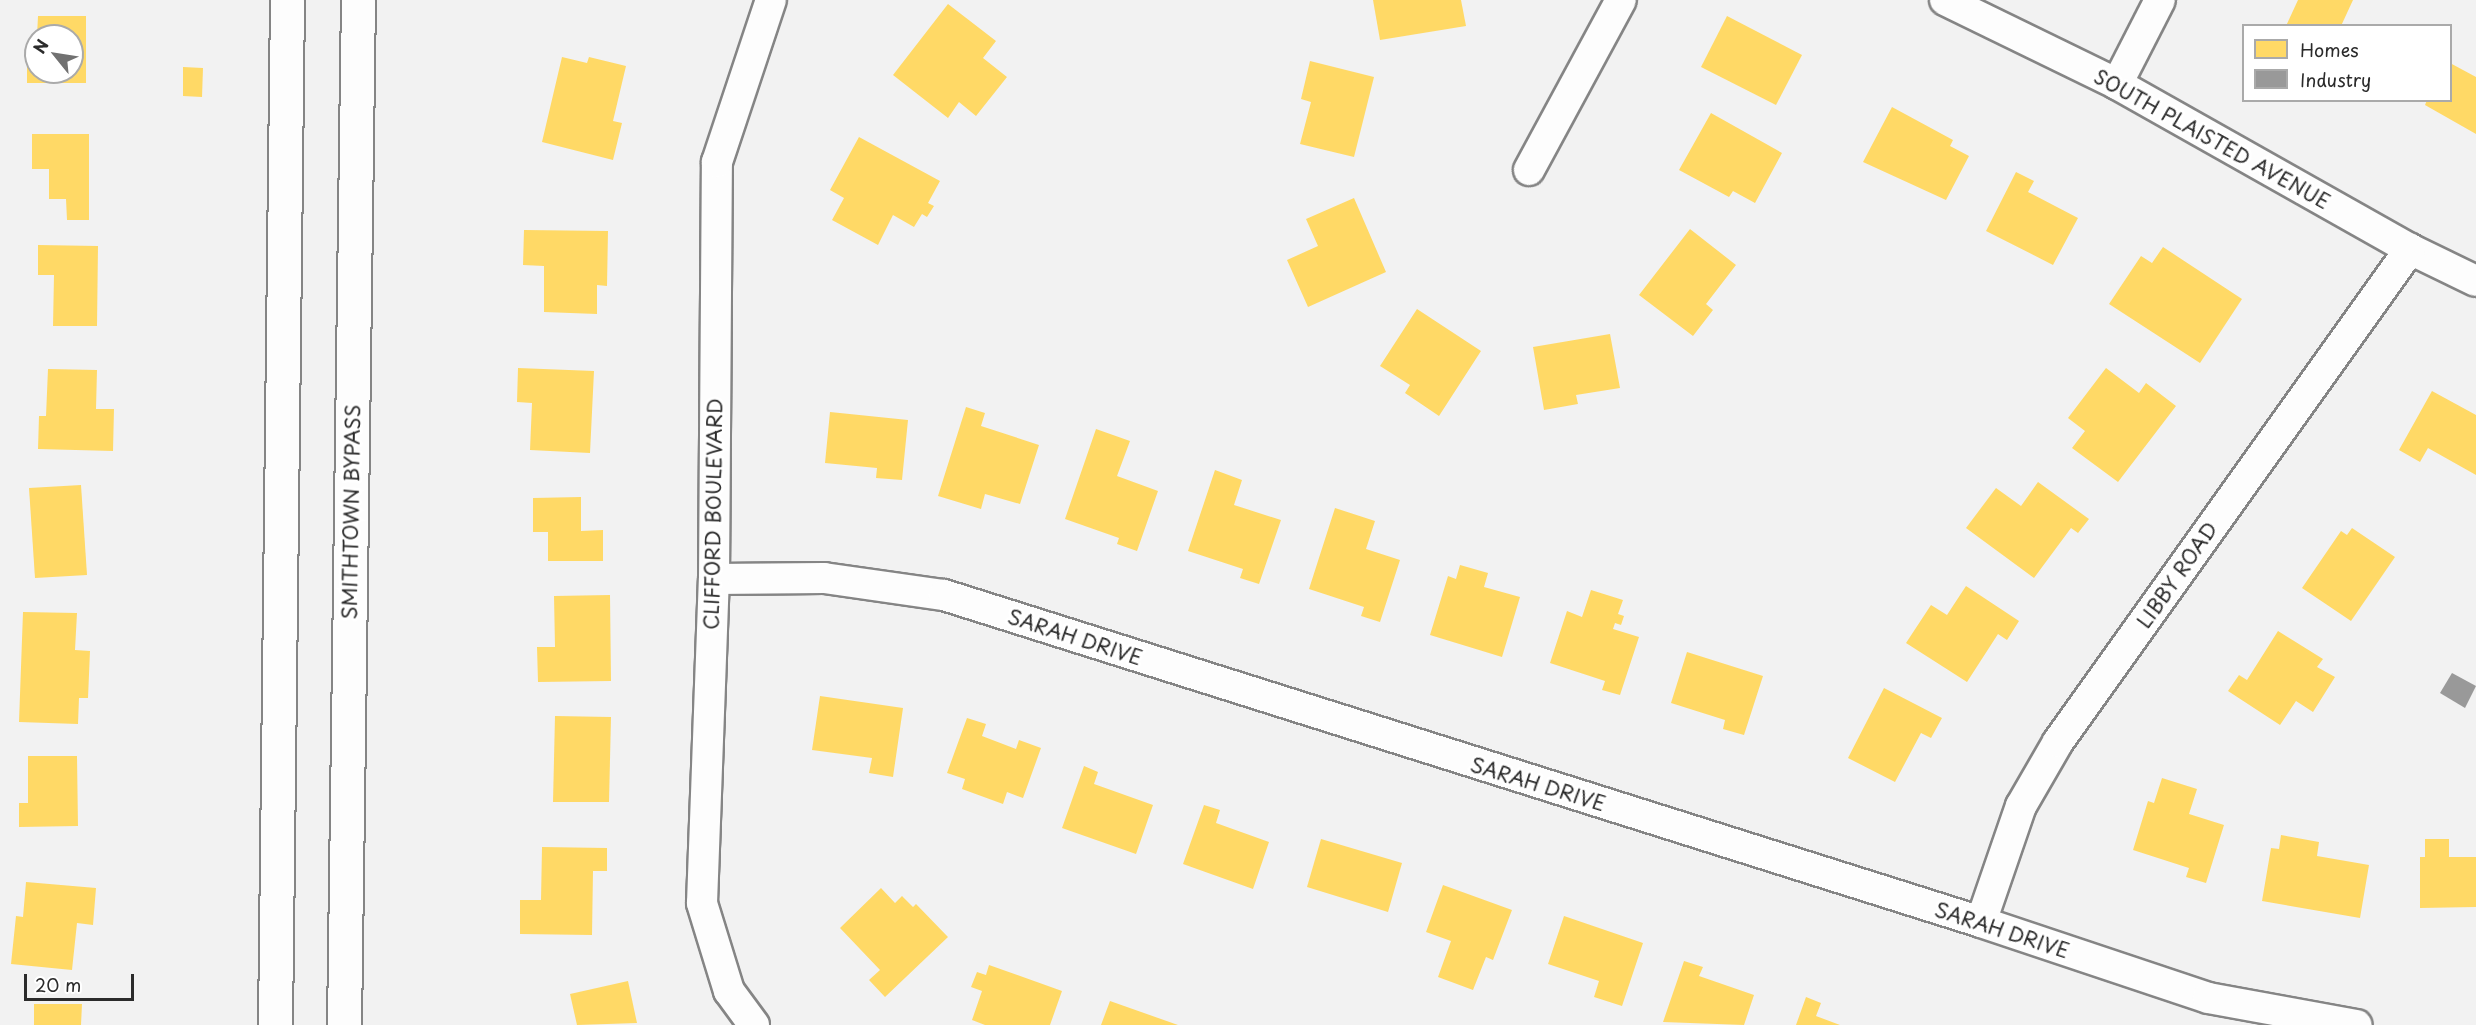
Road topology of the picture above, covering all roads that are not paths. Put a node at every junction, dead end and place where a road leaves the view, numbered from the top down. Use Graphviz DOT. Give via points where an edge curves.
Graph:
graph roads {
  1 [pos="287,0"];
  2 [pos="358,0"];
  3 [pos="771,0"];
  4 [pos="1621,0"];
  5 [pos="1945,0"];
  6 [pos="2160,0"];
  7 [pos="2117,84"];
  8 [pos="1529,170"];
  9 [pos="2410,249"];
  10 [pos="2476,281"];
  11 [pos="714,579"];
  12 [pos="1981,922"];
  13 [pos="275,1025"];
  14 [pos="344,1025"];
  15 [pos="754,1025"];
  16 [pos="2357,1025"];
  1 -- 13 [label="highway"];
  2 -- 14 [label="highway, SMITHTOWN BYPASS"];
  3 -- 11 [label="street, CLIFFORD BOULEVARD" via="717,162"];
  4 -- 8 [label="street"];
  5 -- 7 [label="street, SOUTH PLAISTED AVENUE"];
  6 -- 7 [label="street"];
  7 -- 9 [label="street, SOUTH PLAISTED AVENUE"];
  9 -- 10 [label="street, SOUTH PLAISTED AVENUE"];
  9 -- 12 [label="street, LIBBY ROAD" via="2058,742 2021,806"];
  11 -- 12 [label="street, SARAH DRIVE" via="824,578 944,595"];
  11 -- 15 [label="street, CLIFFORD BOULEVARD" via="702,903 729,990"];
  12 -- 16 [label="street, SARAH DRIVE" via="2208,998"];
}
